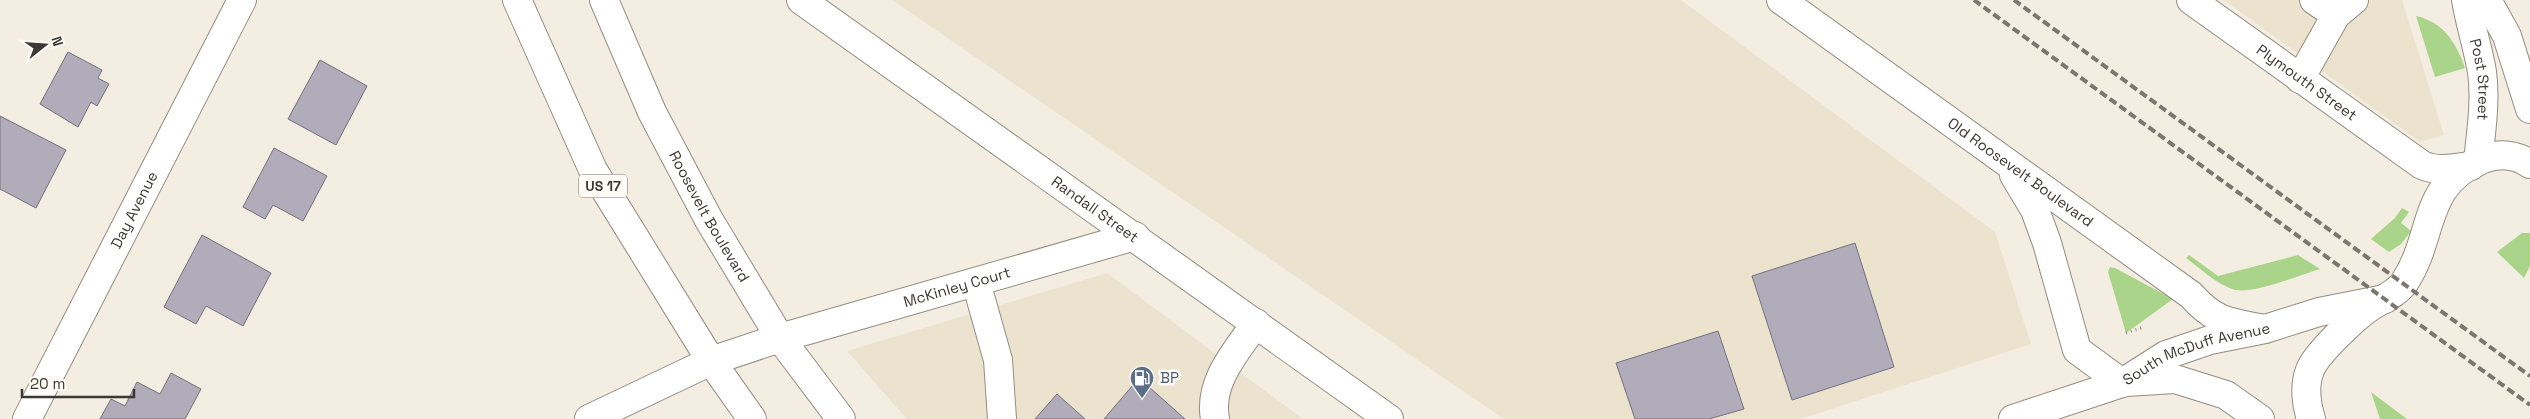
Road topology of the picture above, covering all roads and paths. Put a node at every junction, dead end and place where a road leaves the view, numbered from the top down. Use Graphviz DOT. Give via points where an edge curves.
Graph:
graph roads {
  1 [pos="242,0"];
  2 [pos="517,0"];
  3 [pos="604,0"];
  4 [pos="801,0"];
  5 [pos="1781,0"];
  6 [pos="2191,0"];
  7 [pos="2314,0"];
  8 [pos="2466,0"];
  9 [pos="2487,0"];
  10 [pos="2345,8"];
  11 [pos="2300,79"];
  12 [pos="2530,108"];
  13 [pos="2474,164"];
  14 [pos="2530,164"];
  15 [pos="2009,165"];
  16 [pos="2422,165"];
  17 [pos="2430,218"];
  18 [pos="1135,236"];
  19 [pos="976,282"];
  20 [pos="2385,299"];
  21 [pos="1256,323"];
  22 [pos="2264,329"];
  23 [pos="780,338"];
  24 [pos="711,361"];
  25 [pos="2122,383"];
  26 [pos="27,419"];
  27 [pos="589,419"];
  28 [pos="752,419"];
  29 [pos="841,419"];
  30 [pos="1002,419"];
  31 [pos="1215,419"];
  32 [pos="1389,419"];
  33 [pos="2013,419"];
  34 [pos="2260,419"];
  35 [pos="2311,419"];
  1 -- 26 [label="main road, Day Avenue"];
  2 -- 24 [label="main road, US 17" via="593,170"];
  3 -- 23 [label="main road, Roosevelt Boulevard" via="652,112 709,220"];
  4 -- 18 [label="main road, Randall Street"];
  5 -- 15 [label="main road, Old Roosevelt Boulevard"];
  6 -- 11 [label="main road, Plymouth Street"];
  7 -- 10 [label="main road"];
  8 -- 13 [label="main road, Post Street" via="2484,90"];
  9 -- 12 [label="main road" via="2507,36"];
  10 -- 11 [label="main road"];
  11 -- 16 [label="main road, Plymouth Street"];
  13 -- 14 [label="main road, Plymouth Street" via="2490,157 2509,155"];
  13 -- 16 [label="main road, Plymouth Street" via="2448,169"];
  13 -- 17 [label="main road" via="2456,174 2442,188"];
  15 -- 22 [label="main road, Old Roosevelt Boulevard" via="2191,295 2206,311 2222,320"];
  15 -- 25 [label="main road" via="2035,210 2077,350"];
  16 -- 17 [label="main road" via="2429,194"];
  17 -- 20 [label="main road" via="2403,284"];
  18 -- 19 [label="main road, McKinley Court"];
  18 -- 21 [label="main road, Randall Street"];
  19 -- 23 [label="main road, McKinley Court"];
  19 -- 30 [label="main road" via="998,360"];
  20 -- 22 [label="main road, South McDuff Avenue" via="2319,312"];
  20 -- 35 [label="main road" via="2360,314 2310,369 2307,386"];
  21 -- 31 [label="main road" via="1220,376 1213,407"];
  21 -- 32 [label="main road, Randall Street"];
  22 -- 25 [label="main road, South McDuff Avenue" via="2210,340 2166,355"];
  23 -- 24 [label="main road, McKinley Court"];
  23 -- 29 [label="main road, Roosevelt Boulevard"];
  24 -- 27 [label="main road, McKinley Court"];
  24 -- 28 [label="main road, US 17"];
  25 -- 33 [label="main road, South McDuff Avenue"];
  25 -- 34 [label="main road" via="2175,379 2226,395"];
}
